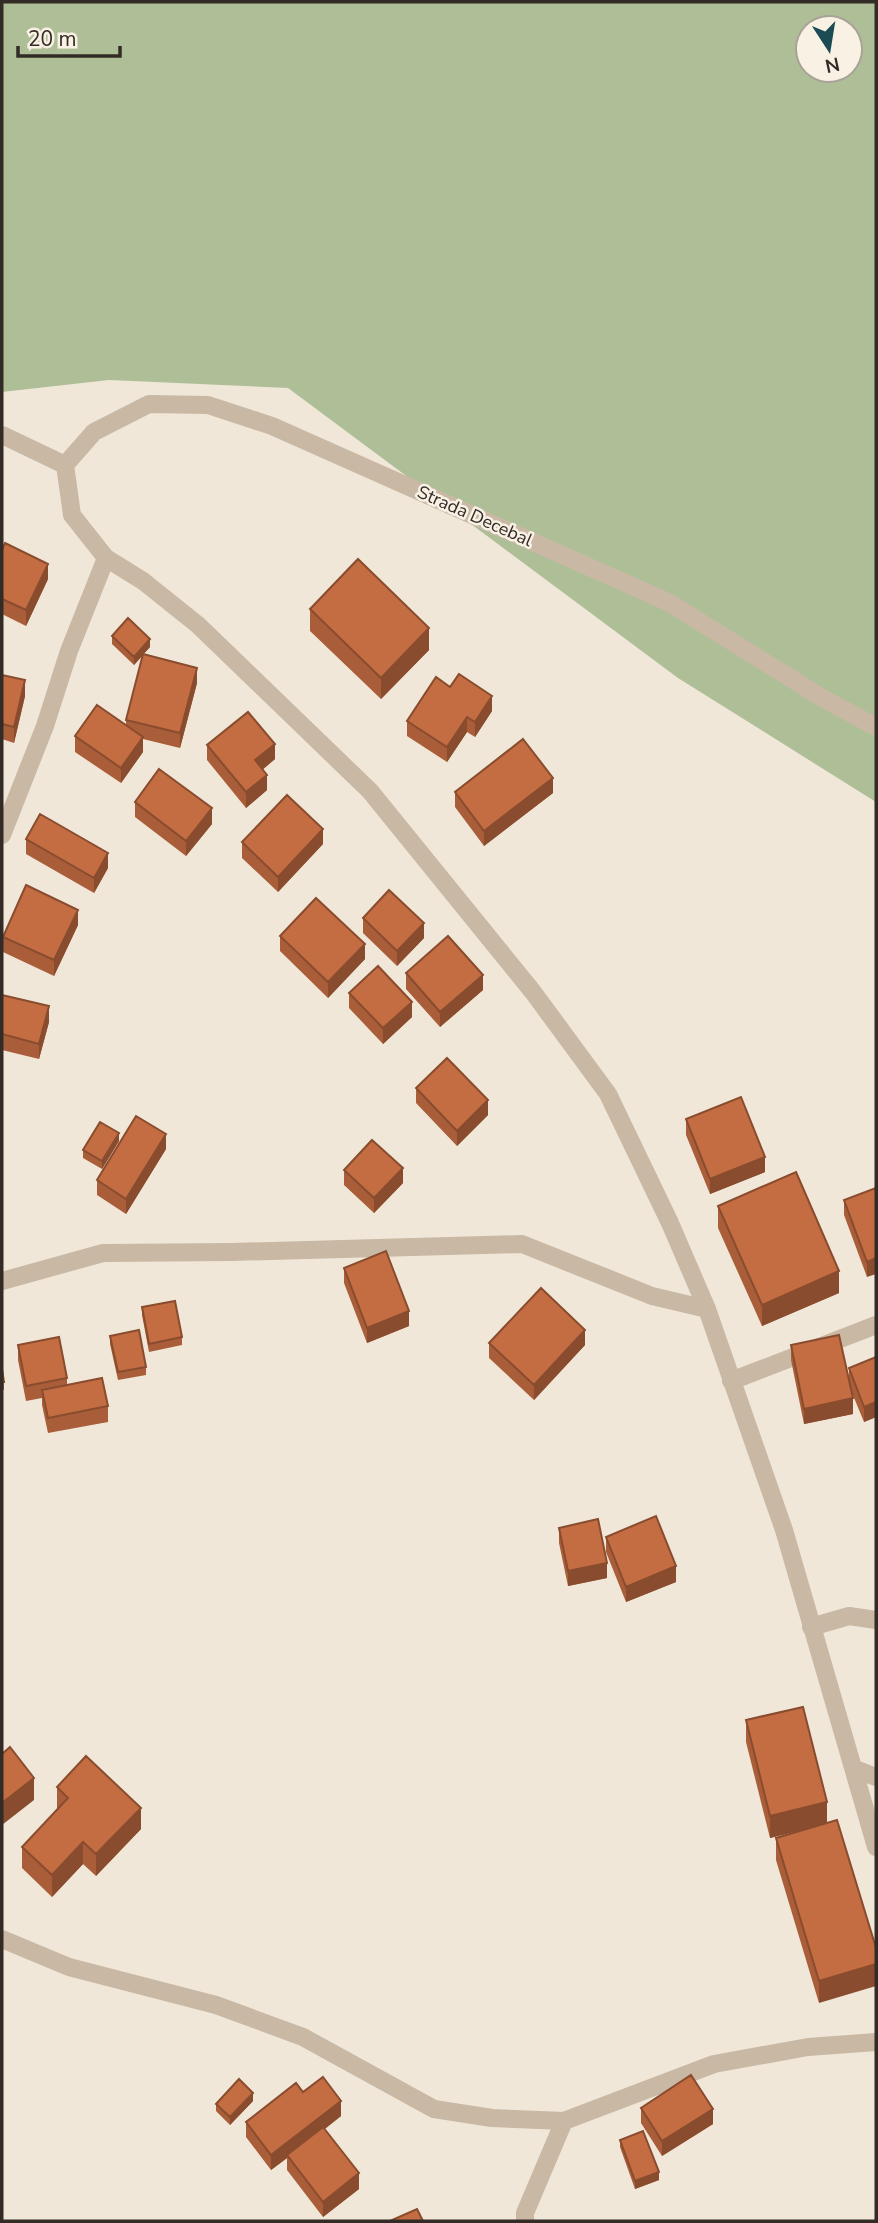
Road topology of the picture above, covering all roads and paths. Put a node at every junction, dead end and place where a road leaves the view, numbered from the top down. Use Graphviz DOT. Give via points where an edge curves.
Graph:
graph roads {
  1 [pos="2,435"];
  2 [pos="65,465"];
  3 [pos="106,558"];
  4 [pos="876,727"];
  5 [pos="2,835"];
  6 [pos="2,1281"];
  7 [pos="707,1309"];
  8 [pos="876,1325"];
  9 [pos="731,1381"];
  10 [pos="876,1620"];
  11 [pos="811,1627"];
  12 [pos="855,1769"];
  13 [pos="876,1777"];
  14 [pos="876,1847"];
  15 [pos="2,1939"];
  16 [pos="876,2042"];
  17 [pos="564,2121"];
  18 [pos="525,2221"];
  1 -- 2 [label="street"];
  2 -- 3 [label="street" via="72,516"];
  2 -- 4 [label="street, Strada Decebal" via="94,432 149,404 208,405 272,426 668,602"];
  3 -- 5 [label="street"];
  3 -- 7 [label="street" via="198,625 370,791 533,992 608,1094"];
  6 -- 7 [label="street" via="103,1253 522,1244 652,1296"];
  7 -- 9 [label="street"];
  8 -- 9 [label="street"];
  9 -- 11 [label="street" via="784,1530"];
  10 -- 11 [label="street" via="849,1616"];
  11 -- 12 [label="street"];
  12 -- 13 [label="street"];
  12 -- 14 [label="street"];
  15 -- 17 [label="street" via="69,1966 216,2005 303,2038 435,2109 492,2118"];
  16 -- 17 [label="street" via="808,2047 714,2064"];
  17 -- 18 [label="street"];
}
